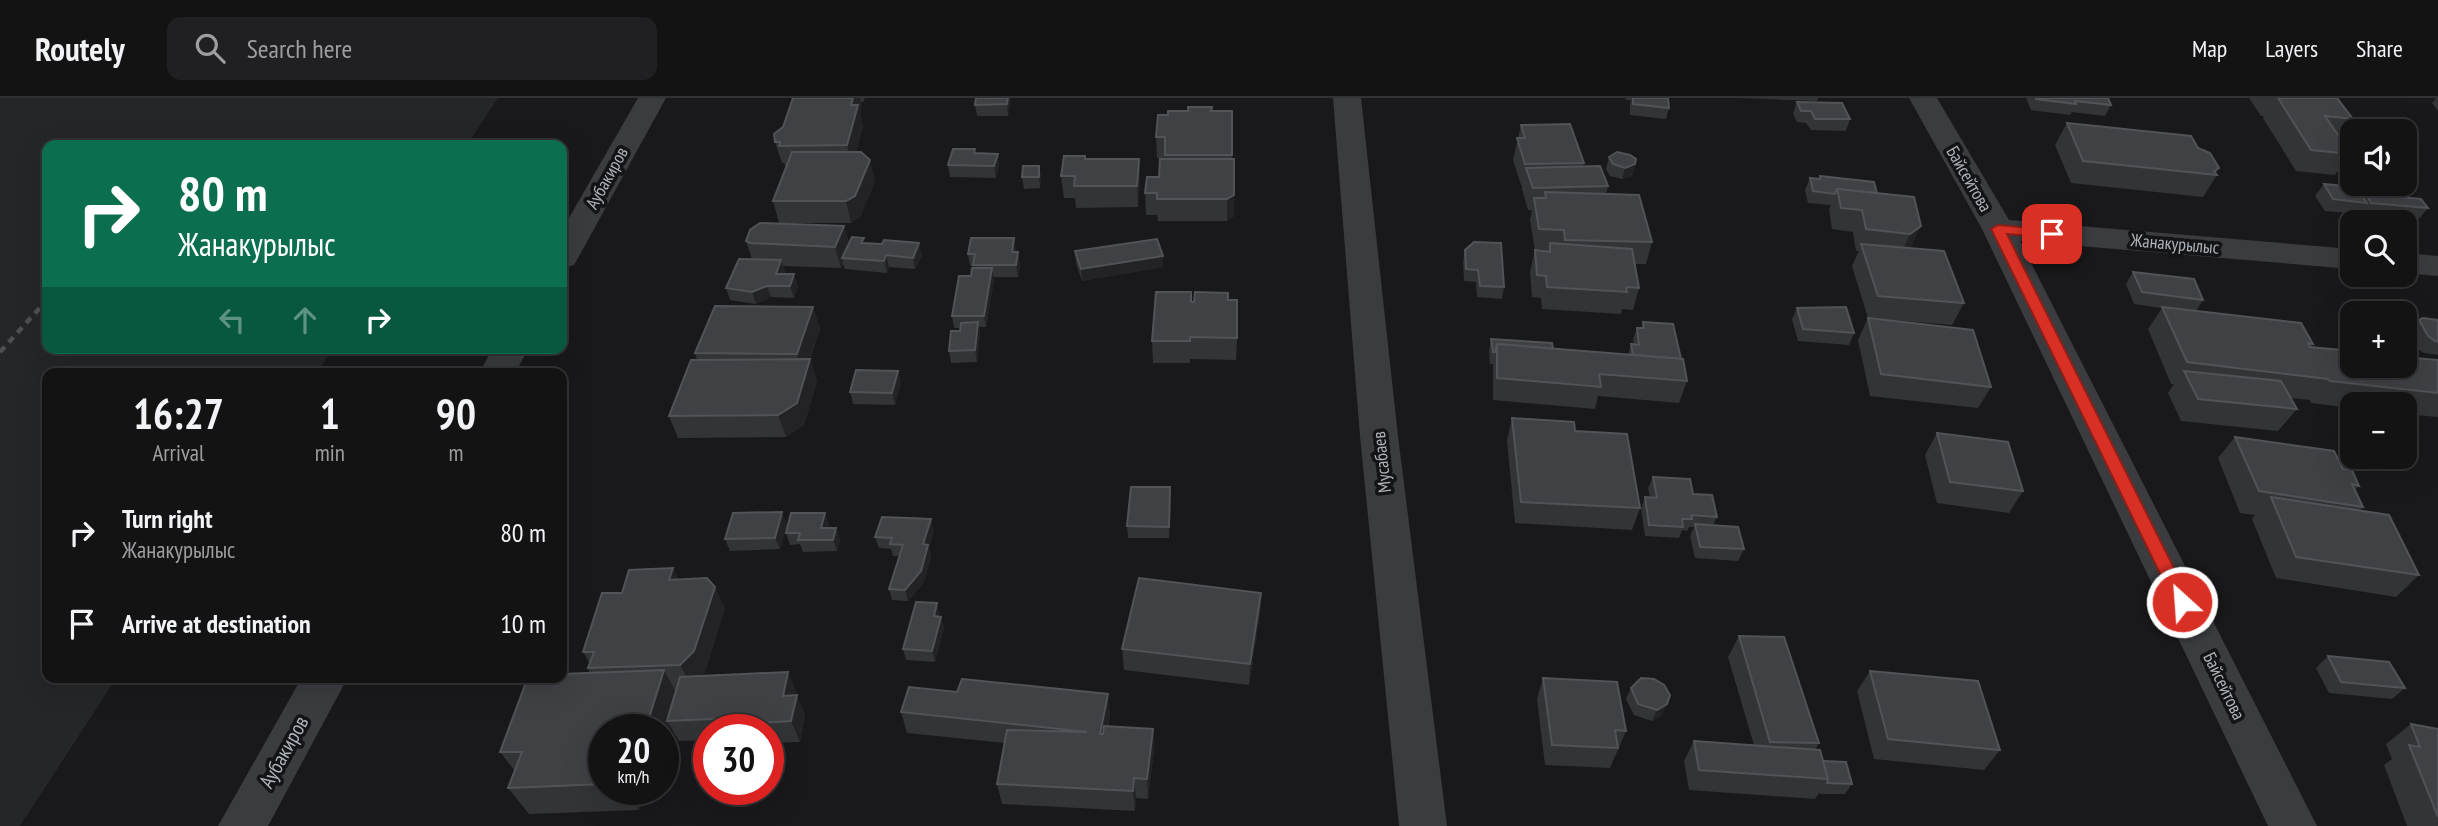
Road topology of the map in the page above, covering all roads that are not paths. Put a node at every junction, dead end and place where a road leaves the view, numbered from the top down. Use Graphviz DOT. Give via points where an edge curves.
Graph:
graph roads {
  1 [pos="652,98"];
  2 [pos="1347,98"];
  3 [pos="1923,98"];
  4 [pos="1998,229"];
  5 [pos="567,249"];
  6 [pos="2340,257"];
  7 [pos="2417,264"];
  8 [pos="2438,266"];
  9 [pos="323,683"];
  10 [pos="1431,825"];
  11 [pos="242,826"];
  12 [pos="2293,826"];
  1 -- 5 [label="street, Аубакиров"];
  2 -- 10 [label="street, Мусабаев" via="1381,450"];
  3 -- 4 [label="street, Байсейтова"];
  4 -- 6 [label="street, Жанакурылыс"];
  4 -- 12 [label="street, Байсейтова"];
  7 -- 8 [label="street"];
  9 -- 11 [label="street, Аубакиров"];
}
